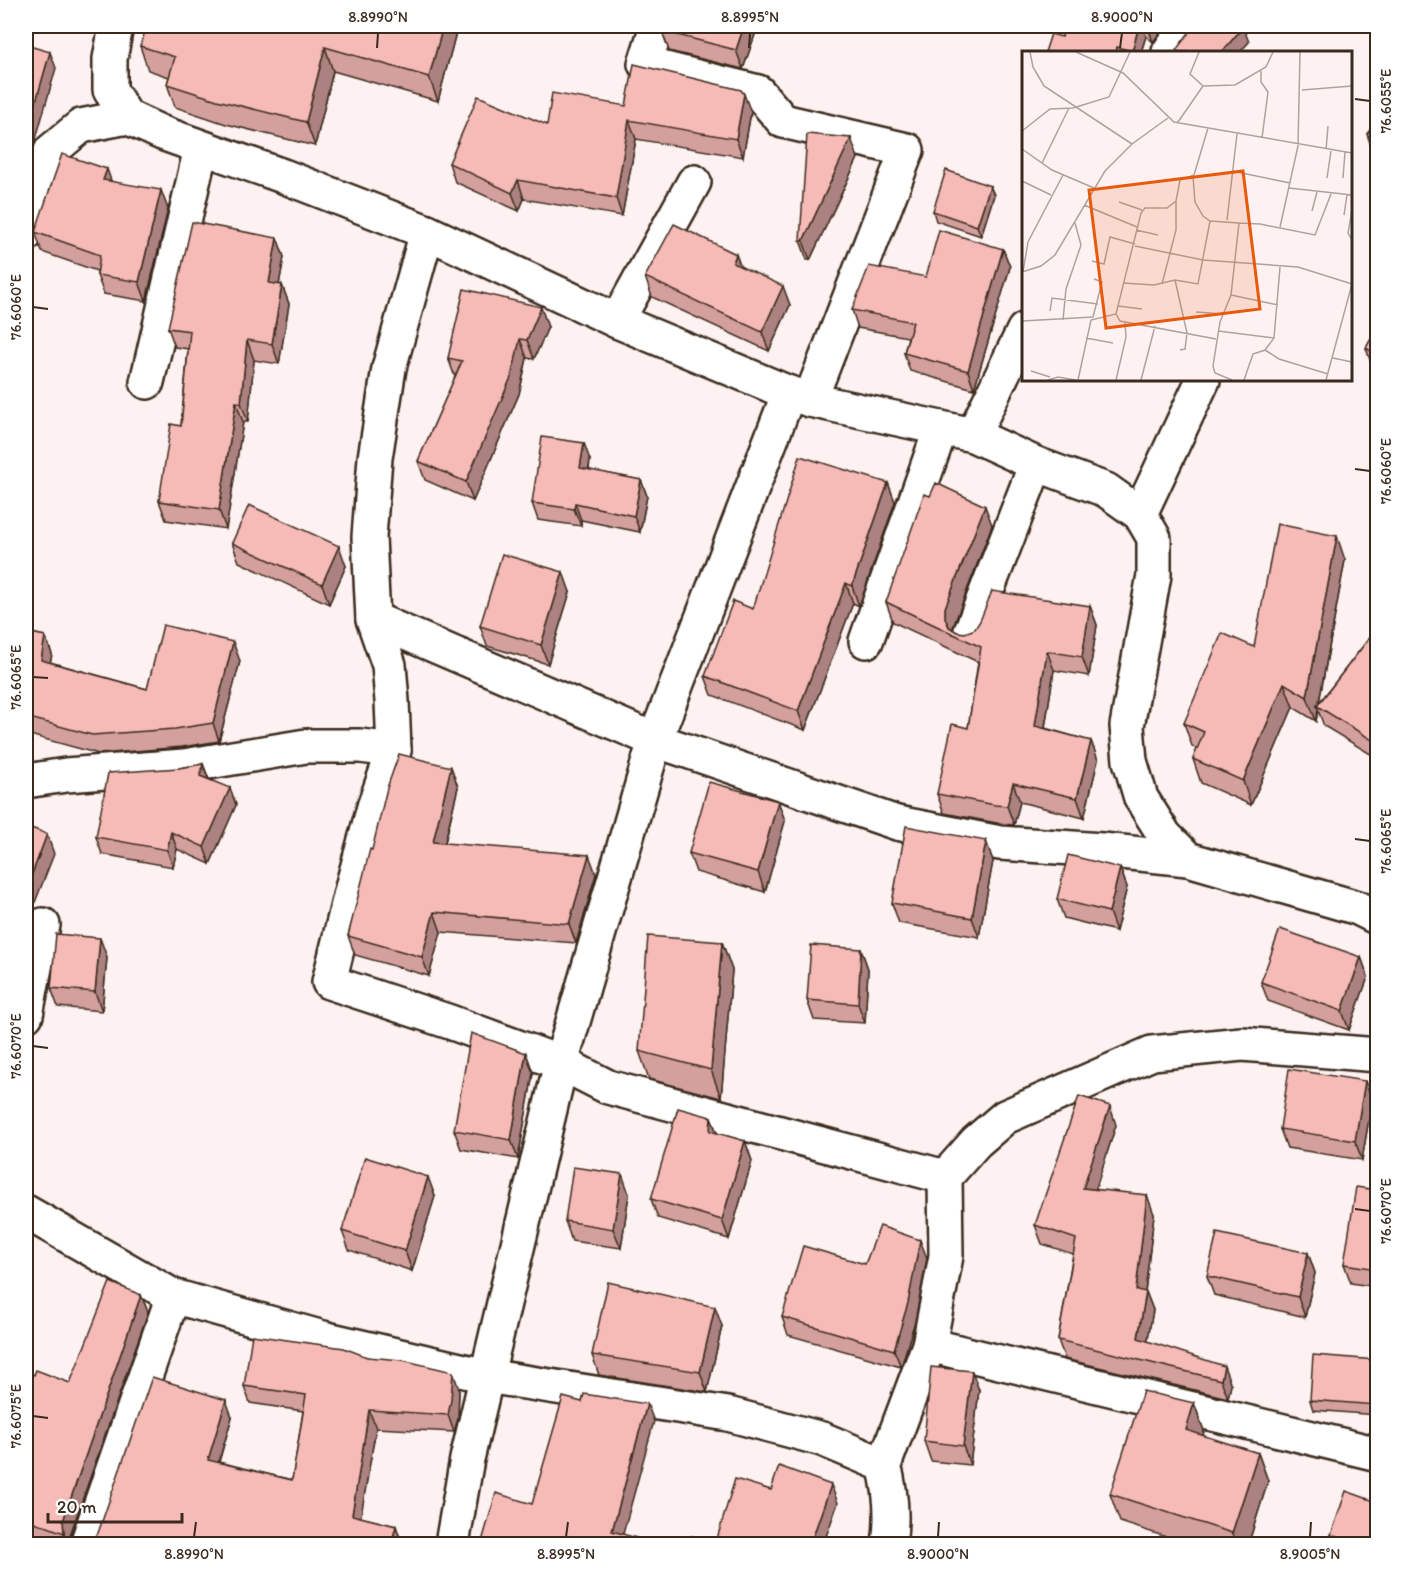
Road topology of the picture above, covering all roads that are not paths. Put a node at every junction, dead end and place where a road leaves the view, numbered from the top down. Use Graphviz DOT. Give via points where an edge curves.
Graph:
graph roads {
  1 [pos="116,26"];
  2 [pos="657,26"];
  3 [pos="1187,26"];
  4 [pos="1170,51"];
  5 [pos="127,117"];
  6 [pos="201,148"];
  7 [pos="694,182"];
  8 [pos="27,214"];
  9 [pos="427,232"];
  10 [pos="617,321"];
  11 [pos="1022,332"];
  12 [pos="1203,381"];
  13 [pos="147,382"];
  14 [pos="800,397"];
  15 [pos="941,428"];
  16 [pos="973,435"];
  17 [pos="1036,464"];
  18 [pos="1140,514"];
  19 [pos="374,619"];
  20 [pos="970,634"];
  21 [pos="866,641"];
  22 [pos="655,740"];
  23 [pos="394,750"];
  24 [pos="26,781"];
  25 [pos="1188,859"];
  26 [pos="1377,918"];
  27 [pos="43,925"];
  28 [pos="26,1015"];
  29 [pos="1377,1055"];
  30 [pos="561,1063"];
  31 [pos="945,1177"];
  32 [pos="26,1212"];
  33 [pos="173,1296"];
  34 [pos="929,1345"];
  35 [pos="486,1376"];
  36 [pos="1377,1454"];
  37 [pos="884,1465"];
  38 [pos="87,1545"];
  39 [pos="452,1545"];
  40 [pos="889,1545"];
  1 -- 5 [label="street" via="110,90"];
  2 -- 14 [label="street" via="645,64 758,92 783,121 907,150"];
  3 -- 4 [label="street"];
  5 -- 6 [label="street"];
  5 -- 8 [label="street" via="81,126 51,151"];
  6 -- 9 [label="street"];
  6 -- 13 [label="street"];
  7 -- 10 [label="street"];
  9 -- 10 [label="street"];
  9 -- 19 [label="street" via="389,368 375,458 369,537"];
  10 -- 14 [label="street"];
  11 -- 16 [label="street"];
  12 -- 18 [label="street"];
  14 -- 15 [label="street"];
  14 -- 22 [label="street"];
  15 -- 16 [label="street"];
  15 -- 21 [label="street"];
  16 -- 17 [label="street"];
  17 -- 18 [label="street" via="1106,490"];
  17 -- 20 [label="street"];
  18 -- 25 [label="street" via="1154,538 1154,575 1127,726 1130,761 1141,798 1165,836"];
  19 -- 22 [label="street"];
  19 -- 23 [label="street" via="389,665"];
  22 -- 25 [label="street" via="897,823 1000,843"];
  22 -- 30 [label="street"];
  23 -- 24 [label="street" via="306,746 184,766"];
  23 -- 30 [label="street" via="374,807 329,982"];
  25 -- 26 [label="street" via="1358,908"];
  27 -- 28 [label="street"];
  29 -- 31 [label="street" via="1242,1044 1152,1053 1005,1117"];
  30 -- 31 [label="street" via="608,1087"];
  30 -- 35 [label="street"];
  31 -- 34 [label="street" via="946,1256"];
  32 -- 33 [label="street"];
  33 -- 35 [label="street" via="323,1338"];
  33 -- 38 [label="street"];
  34 -- 36 [label="street"];
  34 -- 37 [label="street"];
  35 -- 37 [label="street" via="728,1414 822,1439"];
  35 -- 39 [label="street"];
  37 -- 40 [label="street" via="892,1527"];
}
